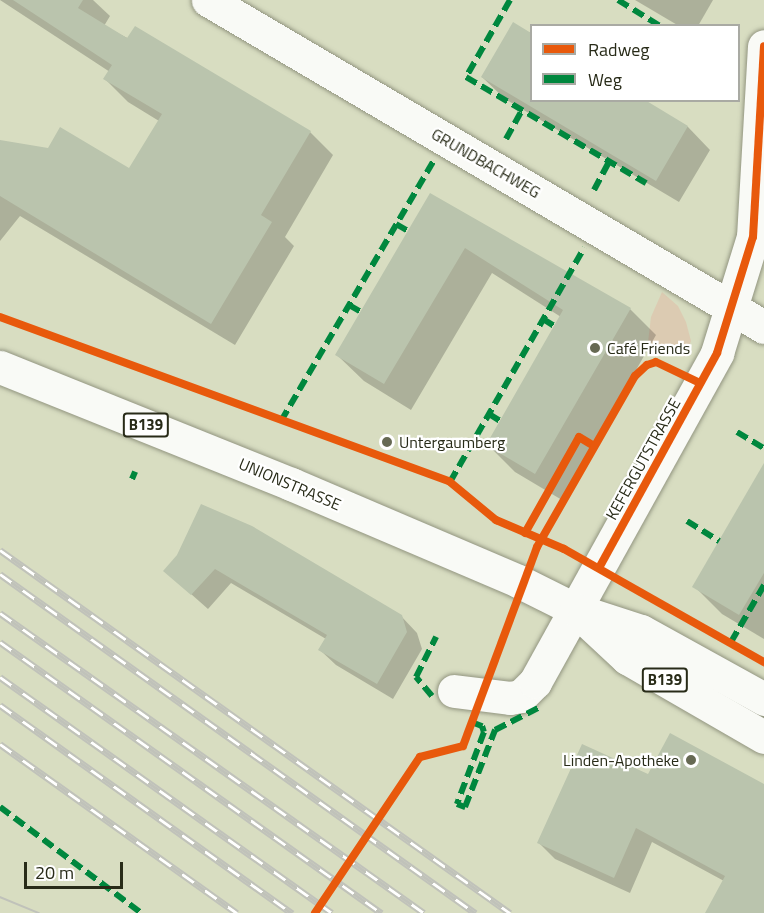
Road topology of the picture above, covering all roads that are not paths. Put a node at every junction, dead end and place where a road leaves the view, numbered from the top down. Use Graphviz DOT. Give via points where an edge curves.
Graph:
graph roads {
  1 [pos="207,0"];
  2 [pos="764,46"];
  3 [pos="763,90"];
  4 [pos="731,308"];
  5 [pos="764,327"];
  6 [pos="0,367"];
  7 [pos="576,610"];
  8 [pos="454,692"];
  9 [pos="764,699"];
  10 [pos="764,737"];
  1 -- 4 [label="street, GRUNDBACHWEG"];
  2 -- 3 [label="street, KEFERGUTSTRASSE"];
  3 -- 4 [label="street, KEFERGUTSTRASSE" via="753,237"];
  4 -- 5 [label="street, GRUNDBACHWEG"];
  4 -- 7 [label="street, KEFERGUTSTRASSE" via="717,353"];
  6 -- 7 [label="street, UNIONSTRASSE / B139" via="291,484 518,581"];
  7 -- 8 [label="street" via="535,682 521,696 493,698"];
  7 -- 9 [label="street, UNIONSTRASSE / B139" via="641,632"];
  7 -- 10 [label="street, UNIONSTRASSE / B139" via="627,658"];
}
